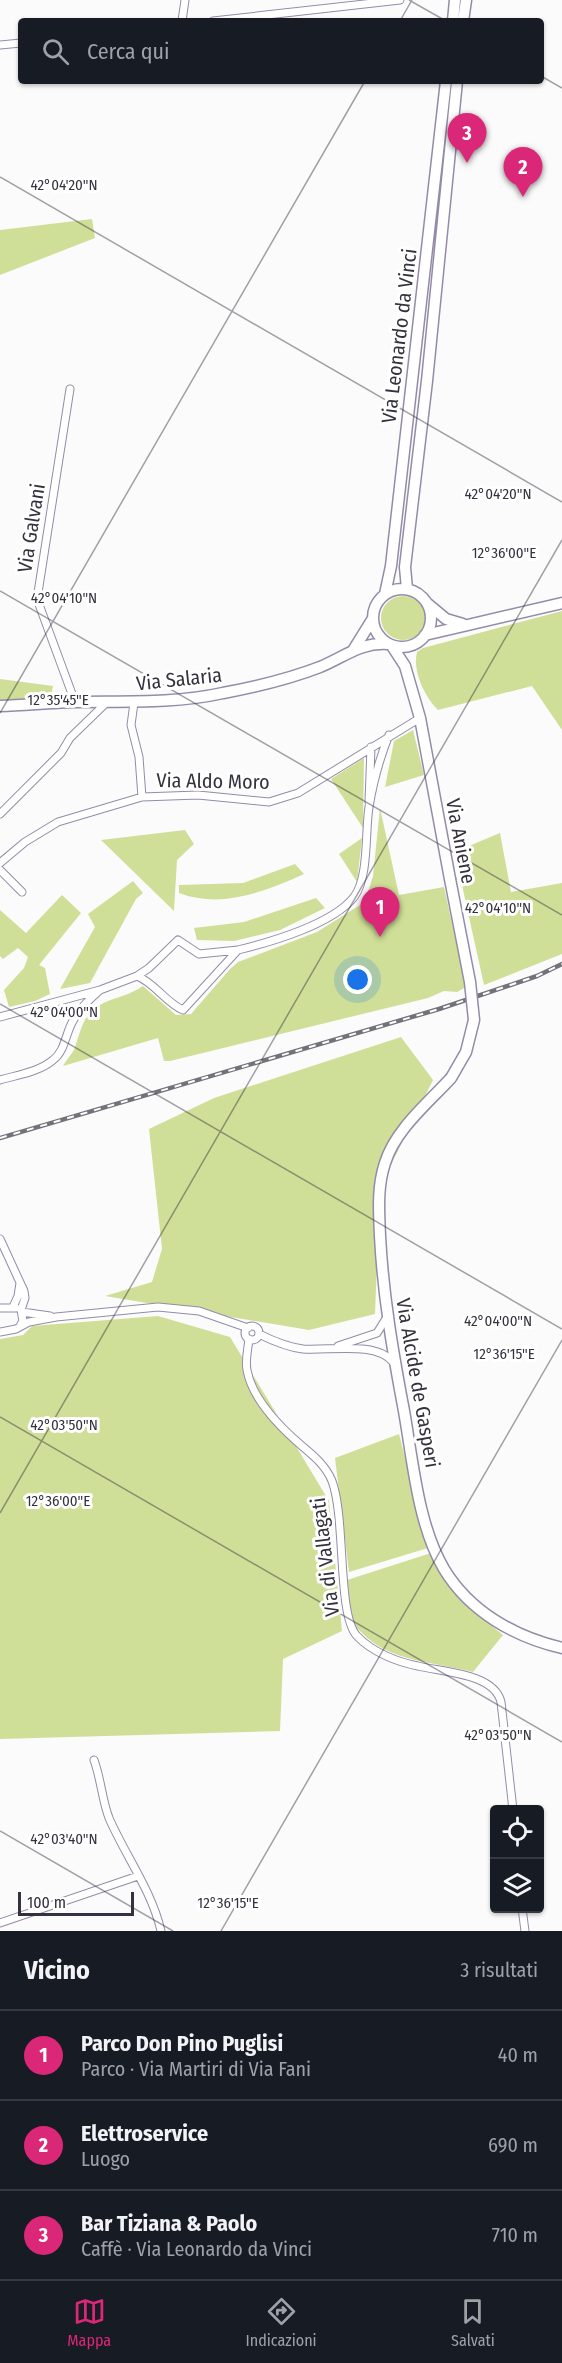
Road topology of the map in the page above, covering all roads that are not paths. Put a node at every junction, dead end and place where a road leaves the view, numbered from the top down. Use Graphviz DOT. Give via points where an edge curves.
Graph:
graph roads {
  1 [pos="185,0"];
  2 [pos="400,0"];
  3 [pos="455,0"];
  4 [pos="466,0"];
  5 [pos="182,18"];
  6 [pos="240,18"];
  7 [pos="453,18"];
  8 [pos="463,18"];
  9 [pos="18,43"];
  10 [pos="0,45"];
  11 [pos="446,84"];
  12 [pos="457,84"];
  13 [pos="70,389"];
  14 [pos="407,589"];
  15 [pos="385,594"];
  16 [pos="427,603"];
  17 [pos="562,603"];
  18 [pos="372,620"];
  19 [pos="473,624"];
  20 [pos="425,635"];
  21 [pos="416,644"];
  22 [pos="390,645"];
  23 [pos="354,649"];
  24 [pos="410,678"];
  25 [pos="75,702"];
  26 [pos="106,703"];
  27 [pos="134,703"];
  28 [pos="0,706"];
  29 [pos="420,718"];
  30 [pos="389,735"];
  31 [pos="371,747"];
  32 [pos="142,796"];
  33 [pos="370,805"];
  34 [pos="0,814"];
  35 [pos="0,863"];
  36 [pos="0,870"];
  37 [pos="22,892"];
  38 [pos="238,950"];
  39 [pos="137,976"];
  40 [pos="100,990"];
  41 [pos="0,1017"];
  42 [pos="451,1078"];
  43 [pos="0,1080"];
  44 [pos="0,1239"];
  45 [pos="20,1283"];
  46 [pos="13,1307"];
  47 [pos="0,1308"];
  48 [pos="22,1311"];
  49 [pos="387,1314"];
  50 [pos="56,1317"];
  51 [pos="21,1324"];
  52 [pos="248,1328"];
  53 [pos="0,1332"];
  54 [pos="259,1334"];
  55 [pos="377,1334"];
  56 [pos="249,1339"];
  57 [pos="392,1341"];
  58 [pos="332,1348"];
  59 [pos="381,1352"];
  60 [pos="396,1366"];
  61 [pos="562,1648"];
  62 [pos="94,1760"];
  63 [pos="513,1805"];
  64 [pos="138,1876"];
  65 [pos="523,1913"];
  66 [pos="0,1923"];
  67 [pos="162,1931"];
  68 [pos="525,1931"];
  1 -- 5 [label="street"];
  2 -- 6 [label="street"];
  3 -- 7 [label="main road"];
  4 -- 8 [label="main road"];
  9 -- 10 [label="street"];
  11 -- 15 [label="main road, Via Leonardo da Vinci"];
  12 -- 14 [label="main road, Via Leonardo da Vinci" via="405,567"];
  13 -- 25 [label="street, Via Galvani" via="37,599"];
  14 -- 15 [label="main road"];
  14 -- 16 [label="main road"];
  15 -- 18 [label="main road" via="373,610"];
  16 -- 19 [label="main road" via="446,619"];
  16 -- 20 [label="main road" via="431,620"];
  17 -- 19 [label="main road"];
  18 -- 22 [label="main road" via="380,638"];
  18 -- 23 [label="main road"];
  19 -- 20 [label="main road"];
  20 -- 21 [label="main road"];
  21 -- 22 [label="main road, Via Salaria"];
  21 -- 24 [label="main road, Via Aniene" via="409,659"];
  22 -- 23 [label="main road, Via Salaria" via="378,643"];
  22 -- 24 [label="main road, Via Aniene"];
  23 -- 27 [label="main road, Via Salaria" via="320,667 239,690"];
  24 -- 29 [label="main road, Via Aniene"];
  25 -- 26 [label="main road, Via Salaria"];
  25 -- 28 [label="main road, Via Salaria"];
  26 -- 27 [label="main road, Via Salaria"];
  26 -- 34 [label="street"];
  27 -- 32 [label="street" via="131,725 139,757"];
  29 -- 30 [label="street, Via Aldo Moro"];
  29 -- 42 [label="main road, Via Aniene, bridge" via="472,993 474,1020 466,1052"];
  30 -- 31 [label="street, Via Aldo Moro"];
  30 -- 33 [label="street"];
  31 -- 32 [label="street, Via Aldo Moro" via="298,792 269,802 198,795"];
  31 -- 33 [label="street"];
  32 -- 35 [label="street, Via Aldo Moro" via="58,822"];
  33 -- 38 [label="street" via="362,878 355,897 302,931"];
  36 -- 37 [label="street"];
  38 -- 39 [label="street" via="199,954 178,940"];
  38 -- 39 [label="street" via="183,1010"];
  39 -- 40 [label="street"];
  40 -- 41 [label="street"];
  40 -- 43 [label="street" via="73,1020 62,1051 54,1059 42,1067"];
  42 -- 49 [label="main road, Via Alcide de Gasperi" via="398,1139 384,1166 379,1204"];
  44 -- 45 [label="street"];
  45 -- 46 [label="street"];
  45 -- 48 [label="street" via="25,1298"];
  46 -- 47 [label="street"];
  46 -- 48 [label="street"];
  48 -- 50 [label="street"];
  48 -- 51 [label="street"];
  49 -- 55 [label="street"];
  49 -- 57 [label="main road, Via Alcide de Gasperi"];
  50 -- 51 [label="street"];
  50 -- 52 [label="street" via="169,1307 208,1314"];
  51 -- 53 [label="street"];
  52 -- 54 [label="street" via="255,1327"];
  52 -- 56 [label="street"];
  54 -- 56 [label="street"];
  54 -- 58 [label="street" via="295,1347"];
  55 -- 57 [label="street"];
  55 -- 58 [label="street"];
  56 -- 63 [label="street, Via di Vallagati" via="246,1368 257,1396 279,1424 322,1465 333,1485 353,1632 396,1660 478,1679 497,1691"];
  57 -- 59 [label="street"];
  57 -- 60 [label="main road, Via Alcide de Gasperi"];
  58 -- 59 [label="street"];
  59 -- 60 [label="street"];
  60 -- 61 [label="main road, Via Alcide de Gasperi" via="426,1528 445,1569 469,1599 504,1626"];
  62 -- 64 [label="street" via="108,1815"];
  64 -- 66 [label="street"];
  64 -- 67 [label="street"];
  65 -- 68 [label="street"];
}
